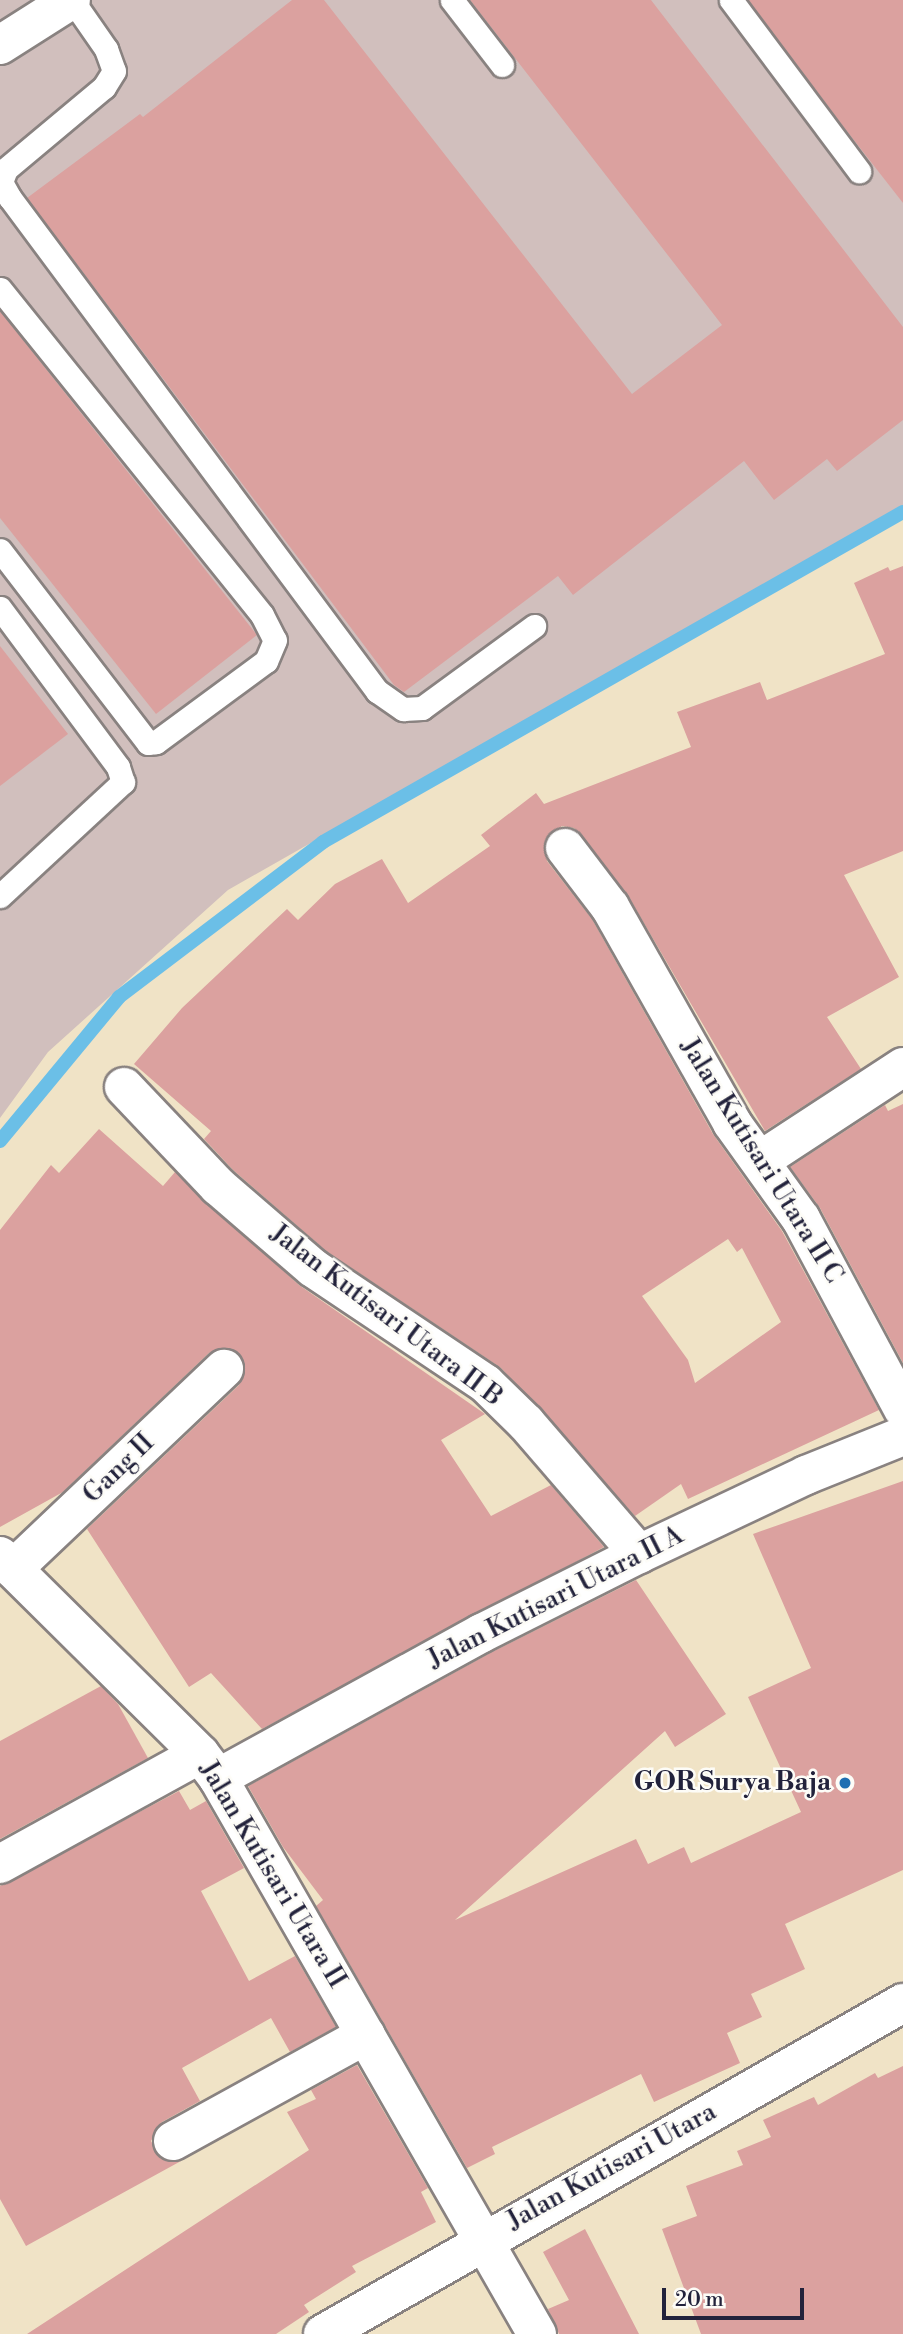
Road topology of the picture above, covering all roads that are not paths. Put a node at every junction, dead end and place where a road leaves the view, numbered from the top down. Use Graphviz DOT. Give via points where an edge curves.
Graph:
graph roads {
  1 [pos="71,0"];
  2 [pos="452,0"];
  3 [pos="731,0"];
  4 [pos="0,46"];
  5 [pos="502,65"];
  6 [pos="859,171"];
  7 [pos="0,289"];
  8 [pos="0,550"];
  9 [pos="0,608"];
  10 [pos="534,626"];
  11 [pos="565,848"];
  12 [pos="0,897"];
  13 [pos="903,1067"];
  14 [pos="124,1087"];
  15 [pos="761,1160"];
  16 [pos="223,1369"];
  17 [pos="903,1409"];
  18 [pos="903,1436"];
  19 [pos="639,1554"];
  20 [pos="7,1562"];
  21 [pos="209,1766"];
  22 [pos="0,1864"];
  23 [pos="903,2003"];
  24 [pos="366,2035"];
  25 [pos="173,2141"];
  26 [pos="485,2239"];
  27 [pos="323,2334"];
  28 [pos="537,2334"];
  1 -- 4 [label="street"];
  1 -- 10 [label="lane" via="106,49 114,71 104,87 6,169 1,182 18,209 377,691 402,709 422,708"];
  2 -- 5 [label="lane"];
  3 -- 6 [label="lane"];
  7 -- 8 [label="lane" via="262,615 275,640 266,661 156,742 148,743"];
  9 -- 12 [label="lane" via="118,766 123,782"];
  11 -- 15 [label="street, Jalan Kutisari Utara II C" via="610,907 732,1123"];
  13 -- 15 [label="street"];
  14 -- 19 [label="street, Jalan Kutisari Utara II B" via="218,1186 313,1268 486,1384 534,1432"];
  15 -- 17 [label="street, Jalan Kutisari Utara II C" via="801,1219"];
  16 -- 20 [label="street, Gang II"];
  18 -- 19 [label="street, Jalan Kutisari Utara II A" via="806,1475"];
  19 -- 21 [label="street, Jalan Kutisari Utara II A"];
  20 -- 21 [label="street, Jalan Kutisari Utara II"];
  21 -- 22 [label="street, Jalan Kutisari Utara II A"];
  21 -- 24 [label="street, Jalan Kutisari Utara II"];
  23 -- 26 [label="street, Jalan Kutisari Utara"];
  24 -- 25 [label="street"];
  24 -- 26 [label="street, Jalan Kutisari Utara II"];
  26 -- 27 [label="street, Jalan Kutisari Utara"];
  26 -- 28 [label="street, Jalan Kutisari Utara II"];
}
